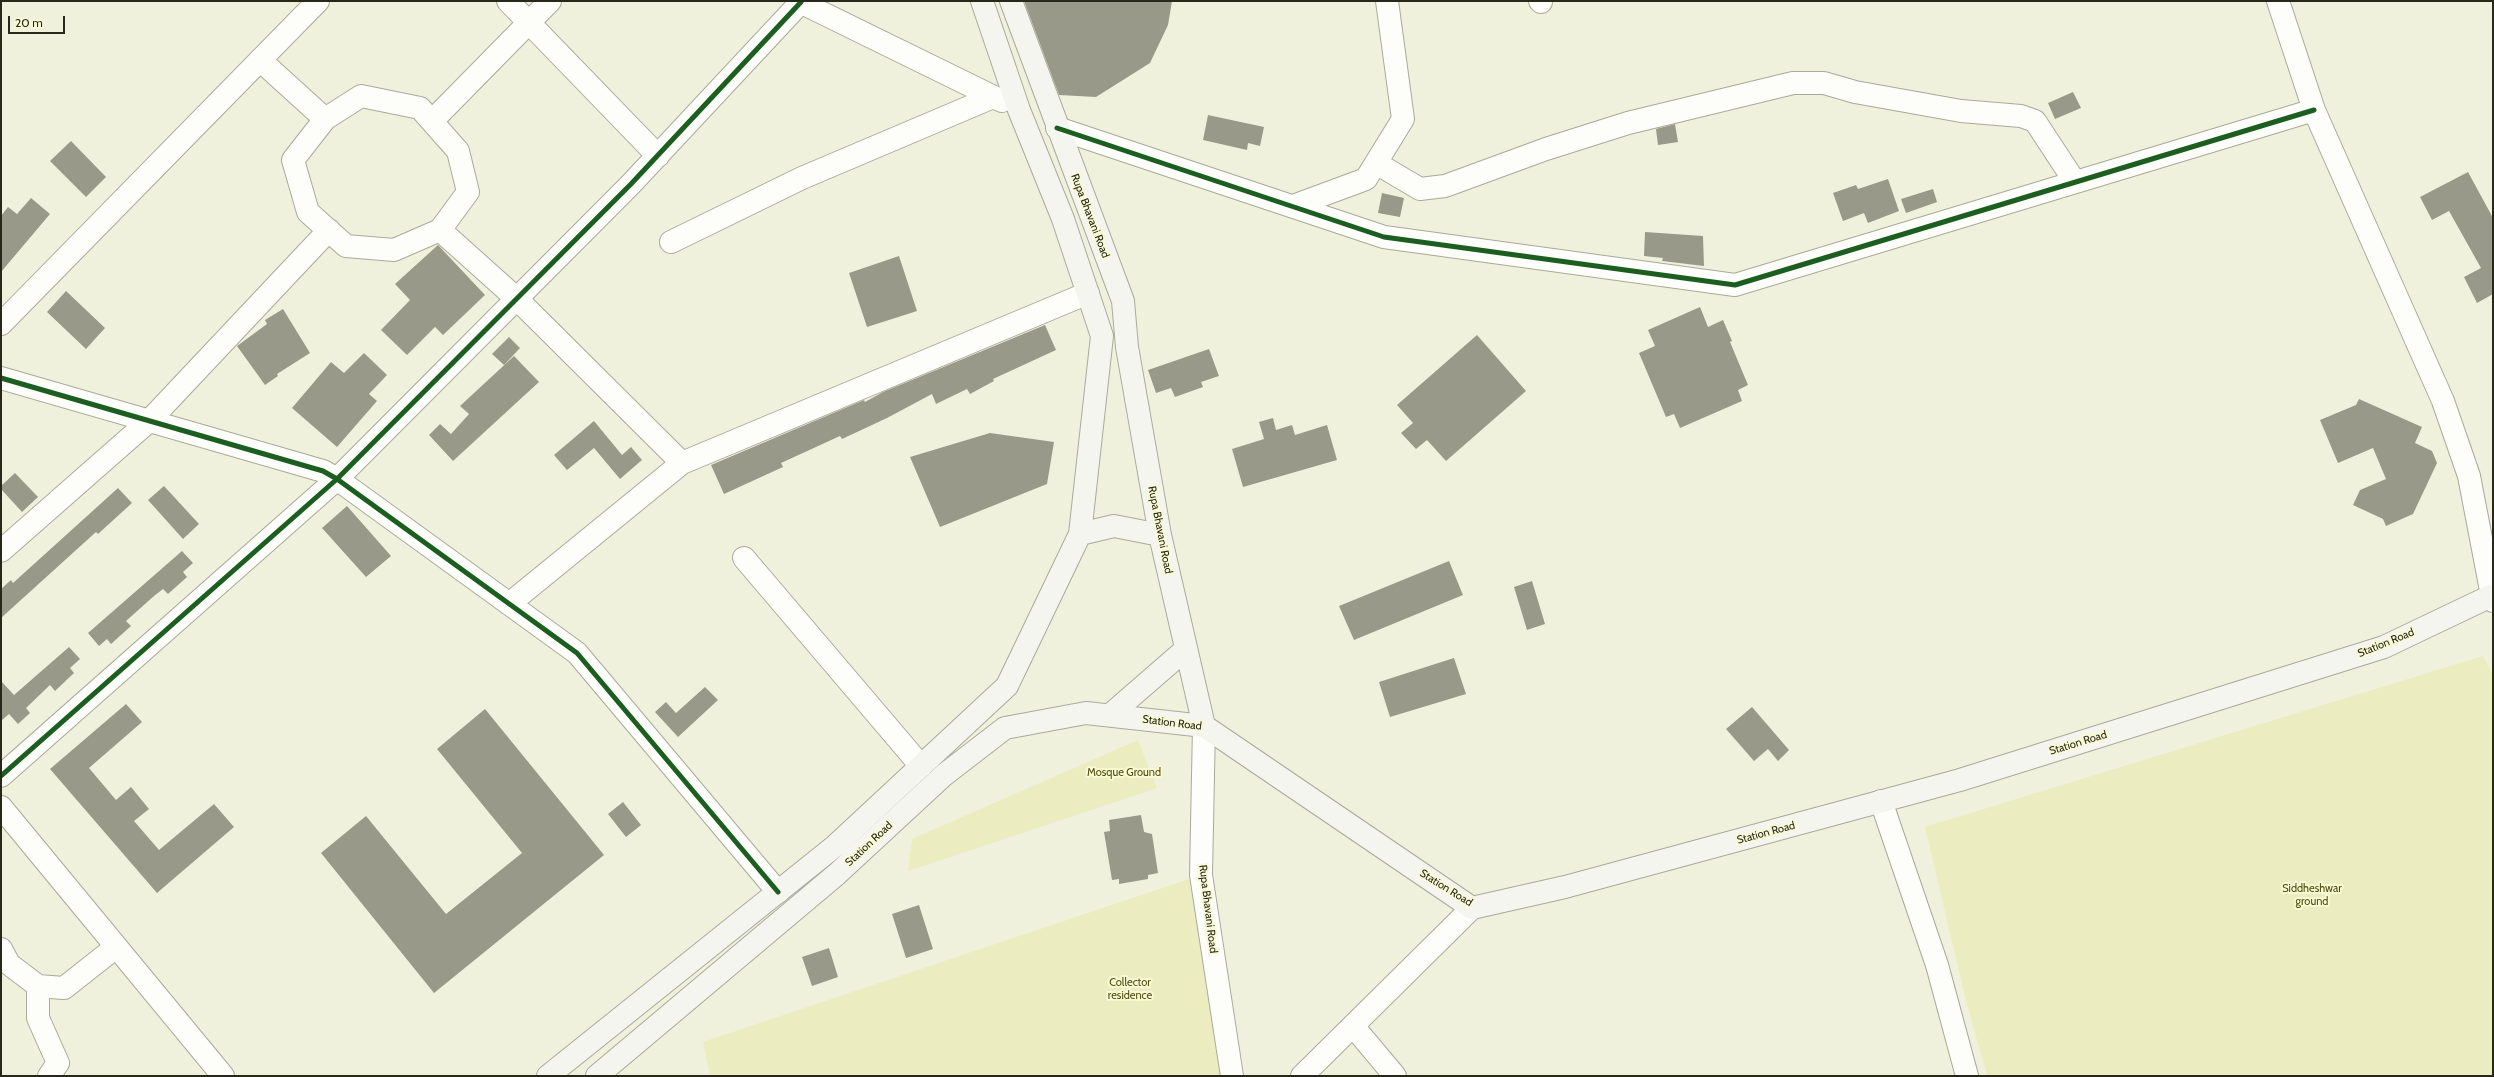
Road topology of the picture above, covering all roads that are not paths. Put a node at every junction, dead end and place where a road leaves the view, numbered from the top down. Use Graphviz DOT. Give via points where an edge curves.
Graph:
graph roads {
  1 [pos="318,1"];
  2 [pos="508,1"];
  3 [pos="550,1"];
  4 [pos="982,1"];
  5 [pos="1011,1"];
  6 [pos="1387,1"];
  7 [pos="2278,1"];
  8 [pos="800,2"];
  9 [pos="529,23"];
  10 [pos="260,60"];
  11 [pos="994,97"];
  12 [pos="1019,110"];
  13 [pos="2314,110"];
  14 [pos="325,119"];
  15 [pos="432,121"];
  16 [pos="1057,128"];
  17 [pos="658,156"];
  18 [pos="1376,163"];
  19 [pos="2075,182"];
  20 [pos="1293,206"];
  21 [pos="329,230"];
  22 [pos="440,230"];
  23 [pos="672,242"];
  24 [pos="1088,293"];
  25 [pos="517,299"];
  26 [pos="1,324"];
  27 [pos="1,378"];
  28 [pos="149,421"];
  29 [pos="682,463"];
  30 [pos="337,479"];
  31 [pos="1080,534"];
  32 [pos="1160,535"];
  33 [pos="1,551"];
  34 [pos="744,558"];
  35 [pos="2492,598"];
  36 [pos="510,604"];
  37 [pos="1186,649"];
  38 [pos="1110,715"];
  39 [pos="1204,726"];
  40 [pos="921,766"];
  41 [pos="1,776"];
  42 [pos="1881,802"];
  43 [pos="1,807"];
  44 [pos="778,892"];
  45 [pos="1472,908"];
  46 [pos="116,947"];
  47 [pos="1,950"];
  48 [pos="38,986"];
  49 [pos="1353,1026"];
  50 [pos="50,1076"];
  51 [pos="223,1076"];
  52 [pos="548,1076"];
  53 [pos="597,1076"];
  54 [pos="1232,1076"];
  55 [pos="1302,1076"];
  56 [pos="1395,1076"];
  57 [pos="1967,1076"];
  1 -- 10 [label="street"];
  2 -- 9 [label="street"];
  3 -- 9 [label="street"];
  4 -- 12 [label="main road"];
  5 -- 16 [label="main road, Rupa Bhavani Road"];
  6 -- 18 [label="street" via="1403,119"];
  7 -- 13 [label="street"];
  8 -- 11 [label="street"];
  8 -- 17 [label="street"];
  9 -- 15 [label="street"];
  9 -- 17 [label="street"];
  10 -- 14 [label="street"];
  10 -- 26 [label="street"];
  11 -- 12 [label="street"];
  11 -- 23 [label="street" via="802,178"];
  12 -- 24 [label="main road" via="1063,219"];
  13 -- 19 [label="street"];
  13 -- 35 [label="street" via="2443,401 2469,476"];
  14 -- 15 [label="street" via="361,96 420,108"];
  14 -- 21 [label="street" via="293,160 308,212"];
  15 -- 22 [label="street" via="458,151 468,192"];
  16 -- 20 [label="street"];
  16 -- 32 [label="main road, Rupa Bhavani Road" via="1123,301 1127,347"];
  17 -- 25 [label="street"];
  18 -- 19 [label="street" via="1420,189 1445,186 1546,149 1628,123 1793,83 1824,83 1961,111 2021,116 2035,121"];
  18 -- 20 [label="street" via="1366,179"];
  19 -- 20 [label="street" via="1735,285 1384,237"];
  21 -- 22 [label="street" via="346,246 394,250"];
  21 -- 28 [label="street"];
  22 -- 25 [label="street"];
  24 -- 29 [label="street"];
  24 -- 31 [label="main road" via="1102,336"];
  25 -- 29 [label="street"];
  25 -- 30 [label="street"];
  27 -- 28 [label="street"];
  28 -- 30 [label="street" via="323,471"];
  28 -- 33 [label="street"];
  29 -- 36 [label="street"];
  30 -- 36 [label="street"];
  30 -- 41 [label="street"];
  31 -- 32 [label="main road" via="1114,526"];
  31 -- 40 [label="main road" via="1007,686"];
  32 -- 37 [label="main road, Rupa Bhavani Road"];
  34 -- 40 [label="street"];
  35 -- 42 [label="main road, Station Road" via="2384,647 1960,780"];
  36 -- 44 [label="street" via="577,652"];
  37 -- 38 [label="main road"];
  37 -- 39 [label="main road, Rupa Bhavani Road"];
  38 -- 39 [label="main road, Station Road"];
  38 -- 53 [label="main road, Station Road" via="1086,713 1006,728 944,775 837,874"];
  39 -- 45 [label="main road, Station Road"];
  39 -- 54 [label="street, Rupa Bhavani Road" via="1201,875"];
  40 -- 44 [label="main road" via="835,846"];
  42 -- 45 [label="main road, Station Road" via="1566,887"];
  42 -- 57 [label="street" via="1937,965"];
  43 -- 46 [label="street"];
  44 -- 52 [label="main road"];
  45 -- 49 [label="street"];
  46 -- 48 [label="street" via="64,988"];
  46 -- 51 [label="street"];
  47 -- 48 [label="street" via="9,964"];
  48 -- 50 [label="street" via="38,1018 58,1063"];
  49 -- 55 [label="street"];
  49 -- 56 [label="street"];
}
